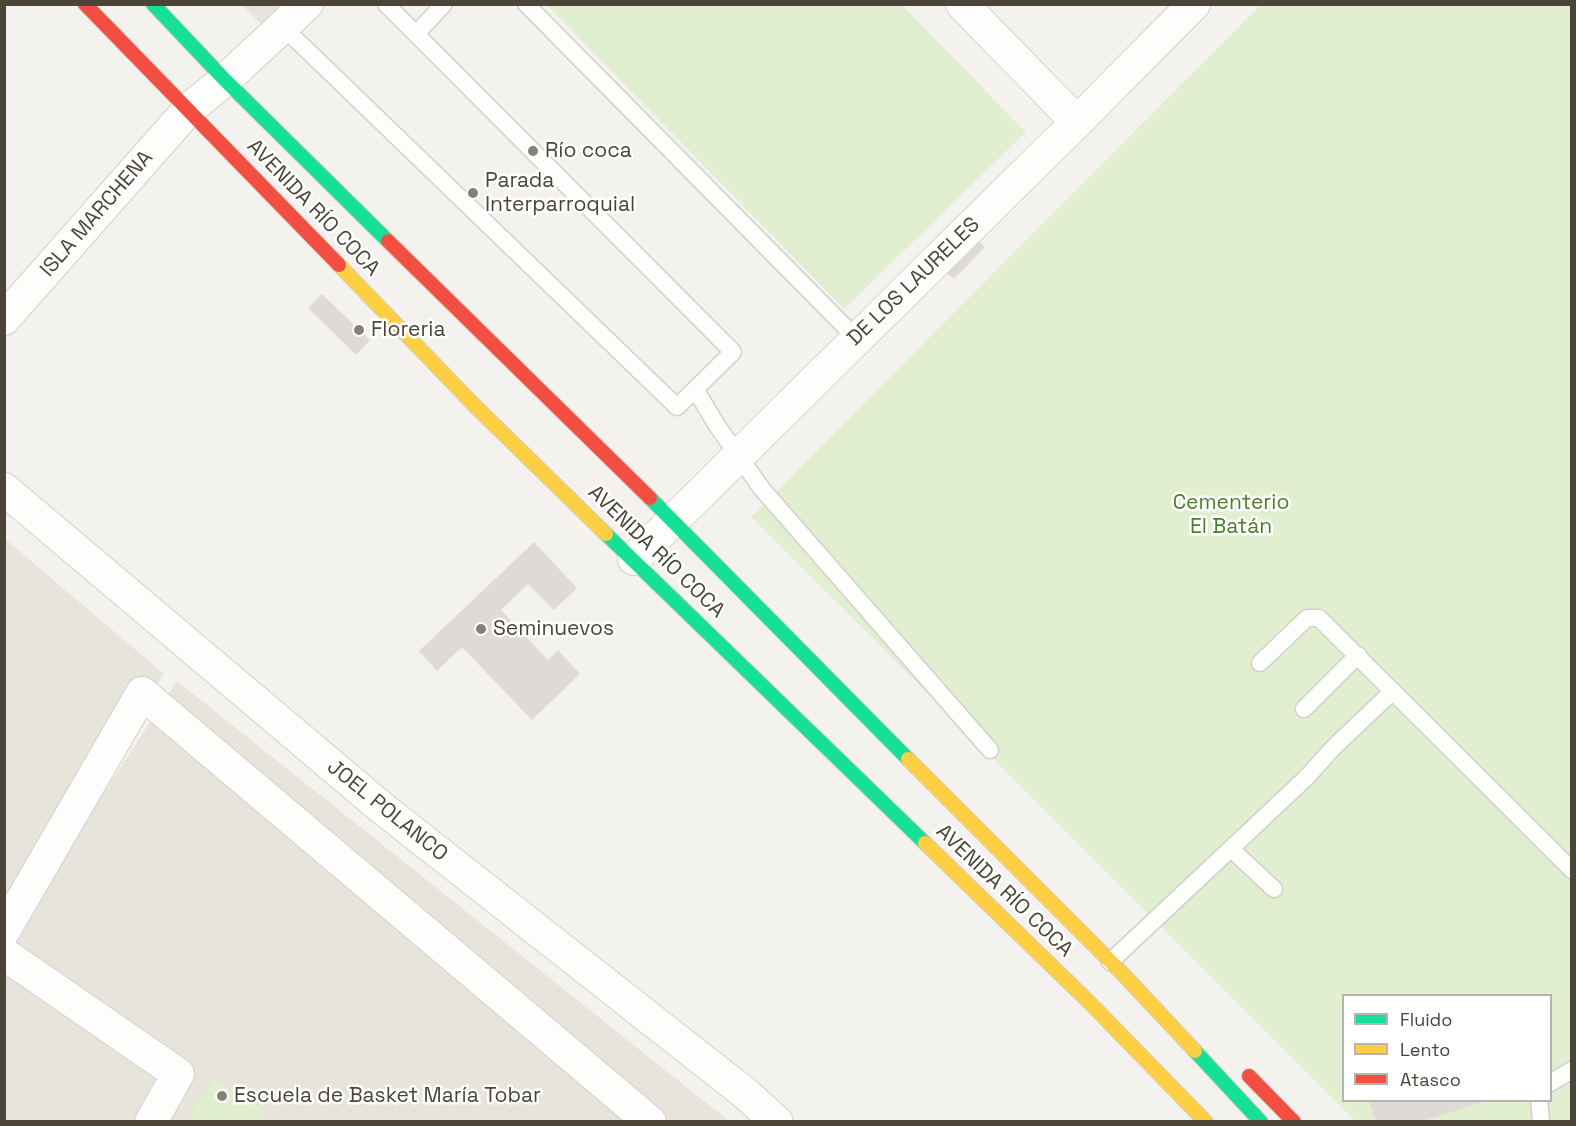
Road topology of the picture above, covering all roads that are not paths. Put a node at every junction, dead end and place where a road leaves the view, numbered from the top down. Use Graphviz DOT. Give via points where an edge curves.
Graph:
graph roads {
  1 [pos="85,4"];
  2 [pos="153,4"];
  3 [pos="308,4"];
  4 [pos="386,4"];
  5 [pos="444,4"];
  6 [pos="526,4"];
  7 [pos="962,4"];
  8 [pos="1194,4"];
  9 [pos="283,27"];
  10 [pos="416,34"];
  11 [pos="225,80"];
  12 [pos="189,109"];
  13 [pos="1077,122"];
  14 [pos="4,320"];
  15 [pos="856,338"];
  16 [pos="695,389"];
  17 [pos="738,456"];
  18 [pos="4,489"];
  19 [pos="673,520"];
  20 [pos="634,559"];
  21 [pos="1358,655"];
  22 [pos="1260,663"];
  23 [pos="1394,691"];
  24 [pos="1304,709"];
  25 [pos="990,750"];
  26 [pos="1231,849"];
  27 [pos="1572,870"];
  28 [pos="1274,889"];
  29 [pos="4,931"];
  30 [pos="4,954"];
  31 [pos="1116,967"];
  32 [pos="1155,987"];
  33 [pos="1238,1065"];
  34 [pos="1572,1070"];
  35 [pos="1552,1082"];
  36 [pos="1539,1102"];
  37 [pos="151,1122"];
  38 [pos="650,1122"];
  39 [pos="777,1122"];
  40 [pos="1206,1122"];
  41 [pos="1261,1122"];
  42 [pos="1294,1122"];
  43 [pos="1540,1122"];
  1 -- 12 [label="main road, AVENIDA RÍO COCA"];
  2 -- 11 [label="main road, AVENIDA RÍO COCA"];
  3 -- 9 [label="street, ISLA MARCHENA"];
  4 -- 10 [label="lane"];
  5 -- 10 [label="lane"];
  6 -- 15 [label="lane"];
  7 -- 13 [label="street"];
  8 -- 13 [label="street, DE LOS LAURELES"];
  9 -- 11 [label="street, ISLA MARCHENA"];
  9 -- 16 [label="lane" via="677,407"];
  10 -- 16 [label="lane" via="733,352"];
  11 -- 12 [label="street, ISLA MARCHENA"];
  11 -- 19 [label="main road, AVENIDA RÍO COCA"];
  12 -- 14 [label="street, ISLA MARCHENA"];
  12 -- 20 [label="main road, AVENIDA RÍO COCA" via="474,405"];
  13 -- 15 [label="street, DE LOS LAURELES"];
  15 -- 17 [label="street, DE LOS LAURELES"];
  16 -- 17 [label="lane"];
  17 -- 19 [label="street, DE LOS LAURELES"];
  17 -- 25 [label="lane" via="762,489"];
  18 -- 39 [label="street, JOEL POLANCO" via="382,808"];
  19 -- 20 [label="street, DE LOS LAURELES"];
  19 -- 31 [label="main road, AVENIDA RÍO COCA"];
  20 -- 40 [label="main road, AVENIDA RÍO COCA" via="1090,1003"];
  21 -- 22 [label="lane" via="1319,618 1313,617 1307,618"];
  21 -- 23 [label="lane"];
  21 -- 24 [label="lane"];
  23 -- 26 [label="lane"];
  23 -- 27 [label="lane"];
  26 -- 28 [label="lane"];
  26 -- 31 [label="lane"];
  29 -- 38 [label="street" via="142,693"];
  30 -- 37 [label="street" via="178,1074"];
  31 -- 32 [label="main road"];
  31 -- 41 [label="main road, AVENIDA RÍO COCA"];
  33 -- 42 [label="main road"];
  34 -- 35 [label="lane"];
  36 -- 43 [label="lane"];
}
